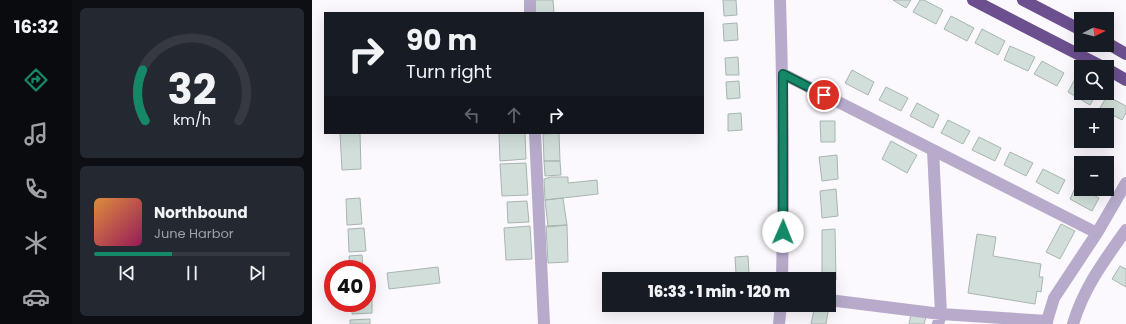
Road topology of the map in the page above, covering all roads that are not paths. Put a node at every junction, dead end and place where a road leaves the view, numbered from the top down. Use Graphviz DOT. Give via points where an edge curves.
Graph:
graph roads {
  1 [pos="530,0"];
  2 [pos="780,0"];
  3 [pos="973,0"];
  4 [pos="1023,0"];
  5 [pos="530,12"];
  6 [pos="1074,26"];
  7 [pos="1114,47"];
  8 [pos="1126,54"];
  9 [pos="1089,60"];
  10 [pos="1114,73"];
  11 [pos="783,74"];
  12 [pos="1126,80"];
  13 [pos="535,134"];
  14 [pos="933,150"];
  15 [pos="1126,183"];
  16 [pos="1126,230"];
  17 [pos="1097,233"];
  18 [pos="782,272"];
  19 [pos="836,301"];
  20 [pos="780,312"];
  21 [pos="939,319"];
  22 [pos="1047,322"];
  23 [pos="544,324"];
  24 [pos="779,324"];
  25 [pos="1073,324"];
  1 -- 5 [label="street"];
  2 -- 11 [label="street"];
  3 -- 9 [label="highway"];
  4 -- 6 [label="highway"];
  7 -- 8 [label="highway"];
  10 -- 12 [label="highway"];
  11 -- 14 [label="street"];
  11 -- 18 [label="street"];
  13 -- 23 [label="street"];
  14 -- 17 [label="street"];
  14 -- 21 [label="street"];
  15 -- 17 [label="street"];
  16 -- 25 [label="street" via="1093,277"];
  17 -- 22 [label="street" via="1054,298"];
  19 -- 21 [label="street"];
  20 -- 24 [label="street"];
  21 -- 22 [label="street"];
}
